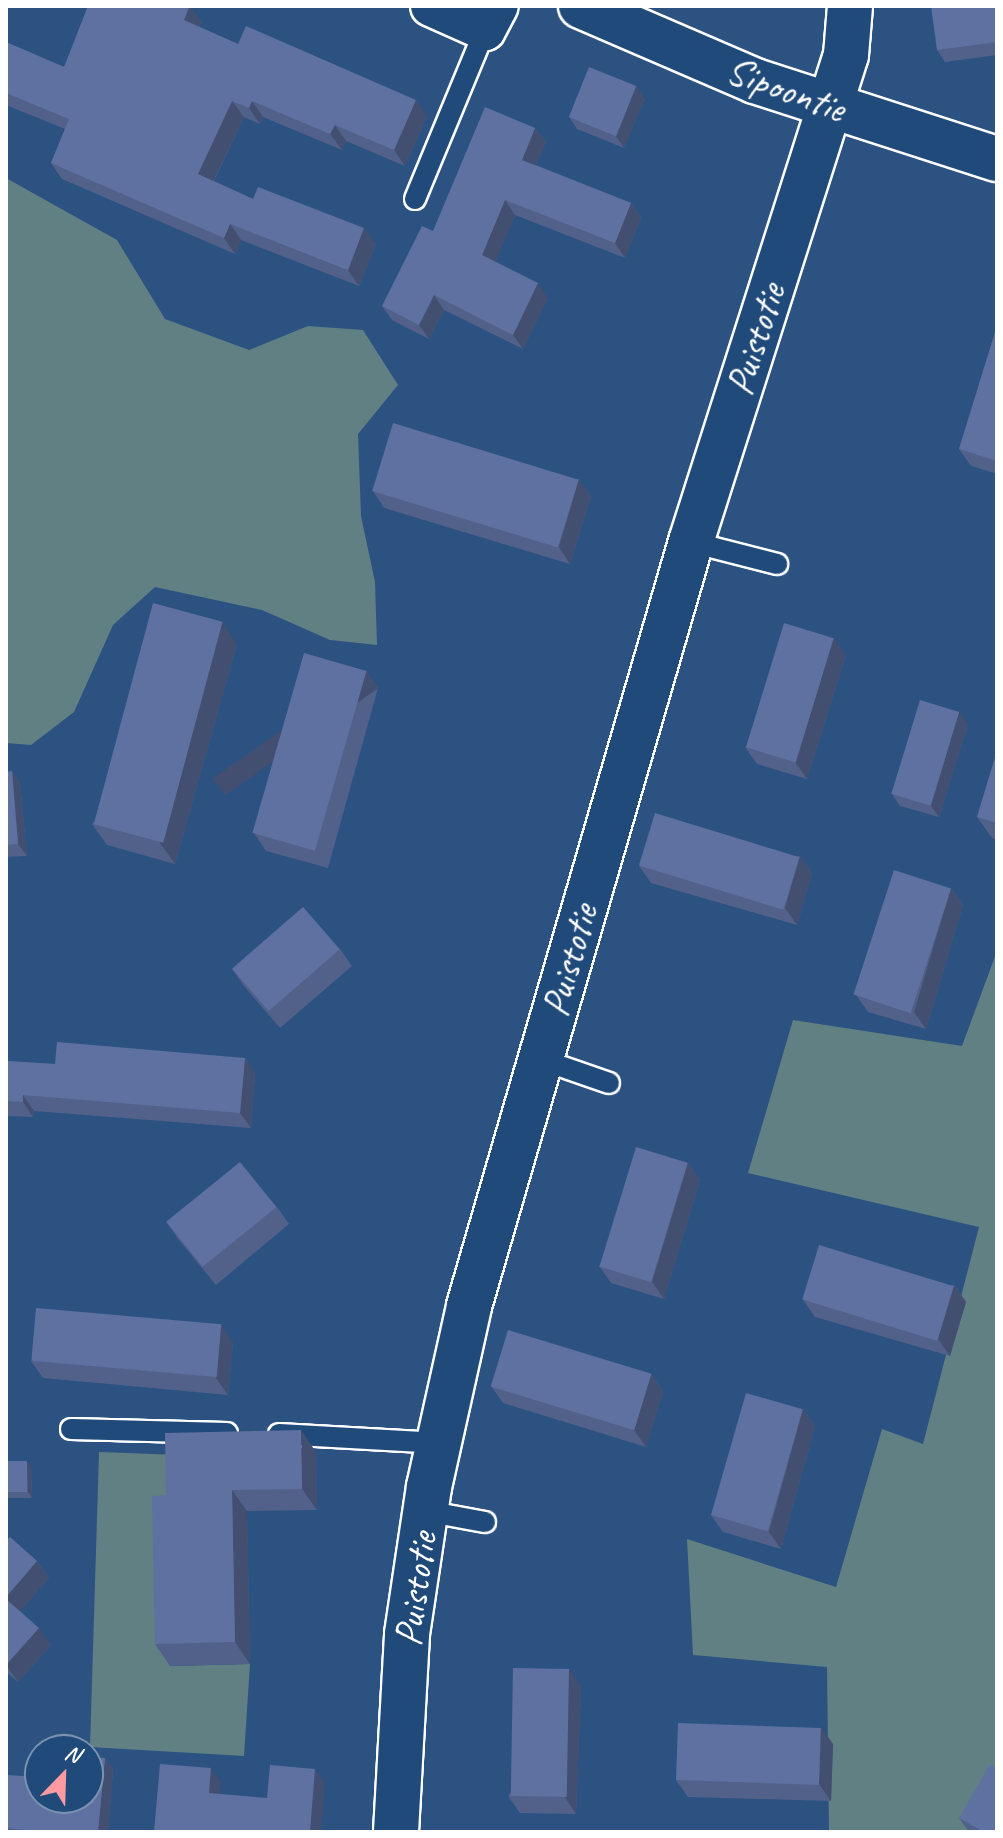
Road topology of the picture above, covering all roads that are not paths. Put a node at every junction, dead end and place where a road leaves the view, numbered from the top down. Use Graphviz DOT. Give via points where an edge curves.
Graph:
graph roads {
  1 [pos="431,6"];
  2 [pos="581,6"];
  3 [pos="850,6"];
  4 [pos="492,18"];
  5 [pos="829,107"];
  6 [pos="997,159"];
  7 [pos="415,199"];
  8 [pos="691,542"];
  9 [pos="777,564"];
  10 [pos="540,1059"];
  11 [pos="609,1083"];
  12 [pos="71,1429"];
  13 [pos="440,1443"];
  14 [pos="425,1511"];
  15 [pos="485,1522"];
  16 [pos="396,1832"];
  1 -- 4 [label="street"];
  2 -- 5 [label="street, Sipoontie"];
  3 -- 5 [label="street, Puistotie" via="846,55"];
  4 -- 7 [label="lane"];
  5 -- 6 [label="street, Sipoontie"];
  5 -- 8 [label="street, Puistotie"];
  8 -- 9 [label="lane"];
  8 -- 10 [label="street, Puistotie"];
  10 -- 11 [label="lane"];
  10 -- 13 [label="street, Puistotie" via="469,1306"];
  12 -- 13 [label="lane"];
  13 -- 14 [label="street, Puistotie"];
  14 -- 15 [label="lane"];
  14 -- 16 [label="street, Puistotie" via="407,1634"];
}
